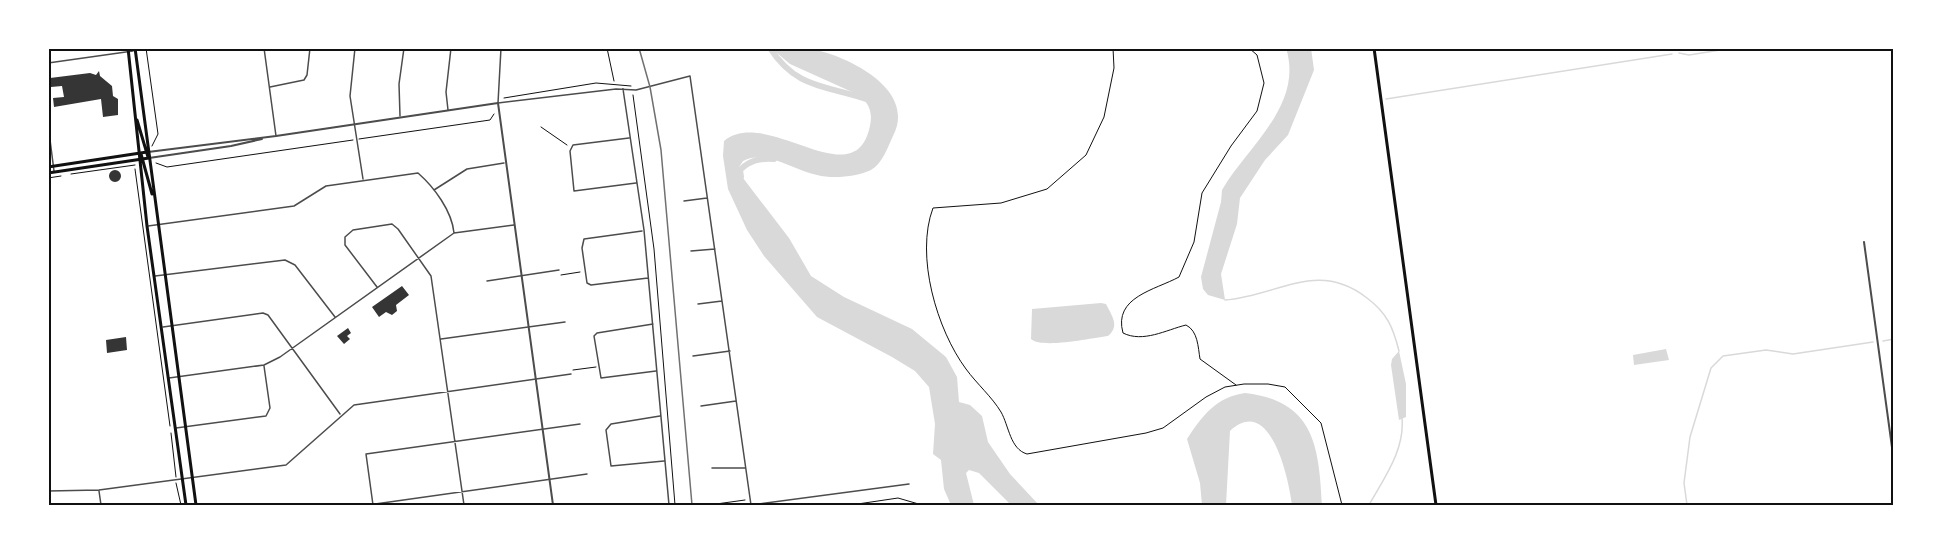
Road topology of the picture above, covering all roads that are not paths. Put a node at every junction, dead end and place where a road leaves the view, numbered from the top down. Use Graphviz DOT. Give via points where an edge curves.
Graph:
graph roads {
  1 [pos="264,48"];
  2 [pos="310,48"];
  3 [pos="355,48"];
  4 [pos="404,48"];
  5 [pos="452,48"];
  6 [pos="501,48"];
  7 [pos="1374,48"];
  8 [pos="135,49"];
  9 [pos="128,50"];
  10 [pos="48,63"];
  11 [pos="269,87"];
  12 [pos="623,90"];
  13 [pos="498,103"];
  14 [pos="134,104"];
  15 [pos="448,110"];
  16 [pos="400,117"];
  17 [pos="48,124"];
  18 [pos="355,124"];
  19 [pos="276,136"];
  20 [pos="271,137"];
  21 [pos="630,138"];
  22 [pos="222,142"];
  23 [pos="223,147"];
  24 [pos="146,152"];
  25 [pos="139,153"];
  26 [pos="149,158"];
  27 [pos="142,159"];
  28 [pos="86,160"];
  29 [pos="505,163"];
  30 [pos="54,166"];
  31 [pos="48,167"];
  32 [pos="87,167"];
  33 [pos="54,172"];
  34 [pos="48,173"];
  35 [pos="363,180"];
  36 [pos="637,183"];
  37 [pos="434,190"];
  38 [pos="708,198"];
  39 [pos="684,201"];
  40 [pos="156,209"];
  41 [pos="158,225"];
  42 [pos="514,225"];
  43 [pos="147,226"];
  44 [pos="644,230"];
  45 [pos="454,233"];
  46 [pos="1864,242"];
  47 [pos="716,249"];
  48 [pos="691,251"];
  49 [pos="418,256"];
  50 [pos="559,270"];
  51 [pos="165,275"];
  52 [pos="154,276"];
  53 [pos="521,276"];
  54 [pos="649,278"];
  55 [pos="487,281"];
  56 [pos="377,287"];
  57 [pos="48,299"];
  58 [pos="723,301"];
  59 [pos="698,304"];
  60 [pos="48,318"];
  61 [pos="336,318"];
  62 [pos="565,322"];
  63 [pos="653,324"];
  64 [pos="172,326"];
  65 [pos="528,327"];
  66 [pos="162,328"];
  67 [pos="440,339"];
  68 [pos="293,348"];
  69 [pos="730,351"];
  70 [pos="693,356"];
  71 [pos="264,365"];
  72 [pos="657,371"];
  73 [pos="571,374"];
  74 [pos="179,376"];
  75 [pos="168,378"];
  76 [pos="536,379"];
  77 [pos="447,392"];
  78 [pos="737,401"];
  79 [pos="701,406"];
  80 [pos="340,415"];
  81 [pos="661,416"];
  82 [pos="580,424"];
  83 [pos="186,427"];
  84 [pos="175,428"];
  85 [pos="542,429"];
  86 [pos="454,441"];
  87 [pos="665,461"];
  88 [pos="1894,462"];
  89 [pos="712,468"];
  90 [pos="746,468"];
  91 [pos="587,474"];
  92 [pos="192,478"];
  93 [pos="182,479"];
  94 [pos="549,480"];
  95 [pos="909,484"];
  96 [pos="99,490"];
  97 [pos="48,491"];
  98 [pos="462,491"];
  99 [pos="101,505"];
  100 [pos="186,505"];
  101 [pos="196,505"];
  102 [pos="368,505"];
  103 [pos="373,505"];
  104 [pos="464,505"];
  105 [pos="553,505"];
  106 [pos="669,505"];
  107 [pos="750,505"];
  108 [pos="1436,505"];
  1 -- 11 [label="street"];
  2 -- 11 [label="street" via="304,80"];
  3 -- 18 [label="street" via="350,96"];
  4 -- 16 [label="street"];
  5 -- 15 [label="street" via="446,92"];
  6 -- 13 [label="street"];
  7 -- 108 [label="main road"];
  8 -- 9 [label="street"];
  8 -- 24 [label="main road"];
  9 -- 10 [label="street"];
  9 -- 14 [label="main road"];
  11 -- 19 [label="street"];
  12 -- 13 [label="street"];
  12 -- 21 [label="street"];
  12 -- 38 [label="street" via="690,76"];
  13 -- 15 [label="street"];
  13 -- 29 [label="street"];
  14 -- 24 [label="main road"];
  14 -- 25 [label="main road"];
  15 -- 16 [label="street"];
  16 -- 18 [label="street"];
  17 -- 30 [label="street"];
  18 -- 19 [label="street"];
  18 -- 35 [label="street"];
  19 -- 20 [label="street"];
  20 -- 22 [label="street"];
  20 -- 23 [label="street"];
  21 -- 36 [label="street"];
  21 -- 36 [label="street" via="573,145 574,190"];
  22 -- 23 [label="street"];
  22 -- 24 [label="street"];
  23 -- 26 [label="street"];
  24 -- 25 [label="main road"];
  24 -- 26 [label="main road"];
  25 -- 27 [label="main road"];
  25 -- 28 [label="main road"];
  26 -- 27 [label="main road"];
  26 -- 40 [label="main road"];
  27 -- 32 [label="main road"];
  27 -- 40 [label="main road"];
  27 -- 43 [label="main road"];
  28 -- 30 [label="main road"];
  28 -- 32 [label="main road"];
  29 -- 37 [label="street" via="467,170"];
  29 -- 42 [label="street"];
  30 -- 31 [label="main road"];
  30 -- 33 [label="street"];
  32 -- 33 [label="main road"];
  33 -- 34 [label="main road"];
  35 -- 37 [label="street" via="418,173"];
  35 -- 41 [label="street" via="326,186 294,206"];
  36 -- 44 [label="street"];
  37 -- 45 [label="street" via="453,220"];
  38 -- 39 [label="street"];
  38 -- 47 [label="street"];
  40 -- 41 [label="main road"];
  41 -- 43 [label="street"];
  41 -- 51 [label="main road"];
  42 -- 45 [label="street"];
  42 -- 53 [label="street"];
  43 -- 52 [label="main road"];
  44 -- 54 [label="street"];
  44 -- 54 [label="street" via="584,239 582,248 587,284"];
  45 -- 49 [label="street"];
  46 -- 88 [label="street"];
  47 -- 48 [label="street"];
  47 -- 58 [label="street"];
  49 -- 56 [label="street"];
  49 -- 56 [label="street" via="392,224 348,232 345,244"];
  49 -- 67 [label="street" via="431,276"];
  50 -- 53 [label="street"];
  51 -- 52 [label="street"];
  51 -- 61 [label="street" via="285,260 295,265"];
  51 -- 64 [label="main road"];
  52 -- 66 [label="main road"];
  53 -- 55 [label="street"];
  53 -- 65 [label="street"];
  54 -- 63 [label="street"];
  56 -- 61 [label="street"];
  57 -- 60 [label="street"];
  58 -- 59 [label="street"];
  58 -- 69 [label="street"];
  61 -- 68 [label="street"];
  62 -- 65 [label="street"];
  63 -- 72 [label="street"];
  63 -- 72 [label="street" via="594,336 599,375 603,379"];
  64 -- 66 [label="street"];
  64 -- 68 [label="street" via="263,313"];
  64 -- 74 [label="main road"];
  65 -- 67 [label="street"];
  65 -- 76 [label="street"];
  66 -- 75 [label="main road"];
  67 -- 77 [label="street"];
  68 -- 71 [label="street"];
  68 -- 80 [label="street"];
  69 -- 70 [label="street"];
  69 -- 78 [label="street"];
  71 -- 74 [label="street"];
  71 -- 83 [label="street" via="270,408 266,416"];
  72 -- 81 [label="street"];
  73 -- 76 [label="street"];
  74 -- 75 [label="street"];
  74 -- 83 [label="main road"];
  75 -- 84 [label="main road"];
  76 -- 77 [label="street"];
  76 -- 85 [label="street"];
  77 -- 80 [label="street" via="354,405"];
  77 -- 86 [label="street"];
  78 -- 79 [label="street"];
  78 -- 90 [label="street"];
  80 -- 92 [label="street" via="291,463"];
  81 -- 87 [label="street"];
  81 -- 87 [label="street" via="611,424 606,430 611,466"];
  82 -- 85 [label="street"];
  83 -- 84 [label="street"];
  83 -- 92 [label="main road"];
  84 -- 93 [label="main road"];
  85 -- 86 [label="street"];
  85 -- 94 [label="street"];
  86 -- 98 [label="street"];
  86 -- 103 [label="street" via="366,454"];
  87 -- 106 [label="street"];
  89 -- 90 [label="street"];
  90 -- 107 [label="street"];
  91 -- 94 [label="street"];
  92 -- 93 [label="street"];
  92 -- 101 [label="main road"];
  93 -- 96 [label="street"];
  93 -- 100 [label="main road"];
  94 -- 98 [label="street"];
  94 -- 105 [label="street"];
  95 -- 107 [label="street"];
  96 -- 97 [label="street"];
  96 -- 99 [label="street"];
  98 -- 103 [label="street"];
  98 -- 104 [label="street"];
  102 -- 103 [label="street"];
}
